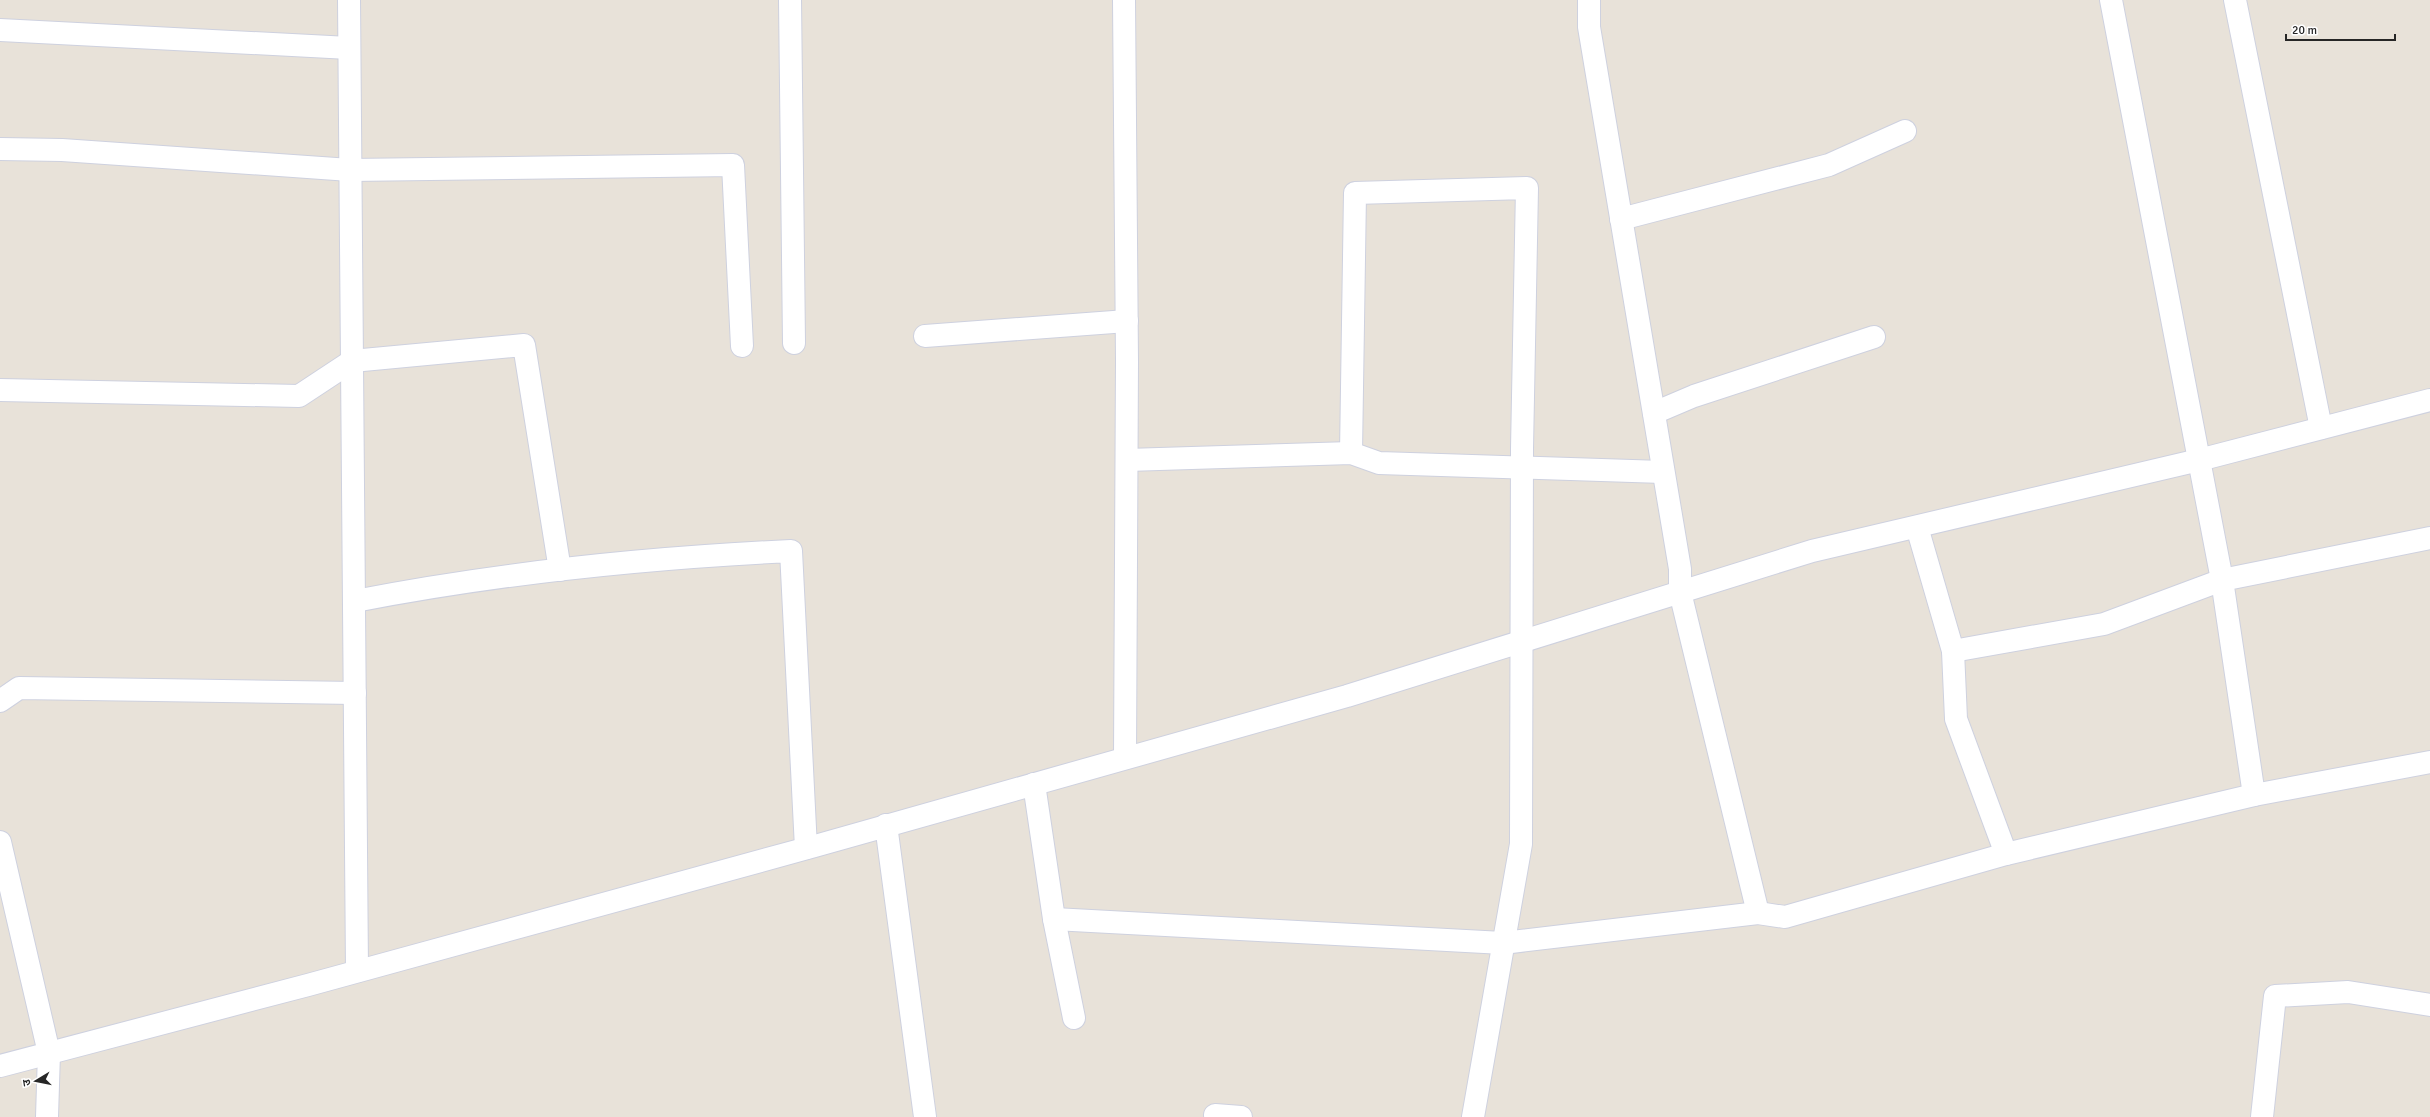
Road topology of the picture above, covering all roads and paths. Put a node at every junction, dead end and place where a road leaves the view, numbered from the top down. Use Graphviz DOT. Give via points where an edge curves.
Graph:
graph roads {
  1 [pos="349,0"];
  2 [pos="790,0"];
  3 [pos="1124,0"];
  4 [pos="1589,0"];
  5 [pos="2111,0"];
  6 [pos="2235,0"];
  7 [pos="0,30"];
  8 [pos="350,48"];
  9 [pos="1905,131"];
  10 [pos="0,149"];
  11 [pos="350,170"];
  12 [pos="1621,220"];
  13 [pos="1127,321"];
  14 [pos="925,336"];
  15 [pos="1874,337"];
  16 [pos="794,343"];
  17 [pos="742,346"];
  18 [pos="352,361"];
  19 [pos="0,390"];
  20 [pos="2430,400"];
  21 [pos="1654,412"];
  22 [pos="2321,428"];
  23 [pos="1351,453"];
  24 [pos="1127,460"];
  25 [pos="2199,460"];
  26 [pos="1523,468"];
  27 [pos="1663,472"];
  28 [pos="1917,527"];
  29 [pos="2430,538"];
  30 [pos="560,570"];
  31 [pos="2222,580"];
  32 [pos="1680,592"];
  33 [pos="355,601"];
  34 [pos="1521,642"];
  35 [pos="1953,651"];
  36 [pos="355,693"];
  37 [pos="0,702"];
  38 [pos="1126,758"];
  39 [pos="2430,762"];
  40 [pos="1034,784"];
  41 [pos="2254,796"];
  42 [pos="886,825"];
  43 [pos="0,842"];
  44 [pos="806,848"];
  45 [pos="2006,854"];
  46 [pos="1758,913"];
  47 [pos="1054,919"];
  48 [pos="1503,943"];
  49 [pos="357,972"];
  50 [pos="2430,1005"];
  51 [pos="1074,1018"];
  52 [pos="49,1053"];
  53 [pos="0,1066"];
  54 [pos="1215,1115"];
  55 [pos="47,1117"];
  56 [pos="925,1117"];
  57 [pos="1241,1117"];
  58 [pos="1472,1117"];
  59 [pos="2262,1117"];
  1 -- 8 [label="street"];
  2 -- 16 [label="street"];
  3 -- 13 [label="street"];
  4 -- 12 [label="street" via="1589,28"];
  5 -- 25 [label="street"];
  6 -- 22 [label="street"];
  7 -- 8 [label="street"];
  8 -- 11 [label="street"];
  9 -- 12 [label="street" via="1829,165"];
  10 -- 11 [label="street" via="62,150"];
  11 -- 17 [label="street" via="733,165"];
  11 -- 18 [label="street"];
  12 -- 21 [label="street"];
  13 -- 14 [label="street"];
  13 -- 24 [label="street"];
  15 -- 21 [label="street" via="1694,396"];
  18 -- 19 [label="street" via="299,396"];
  18 -- 30 [label="street" via="524,345"];
  18 -- 33 [label="street"];
  20 -- 22 [label="street"];
  21 -- 27 [label="street"];
  22 -- 25 [label="street"];
  23 -- 24 [label="street"];
  23 -- 26 [label="street" via="1379,463"];
  23 -- 26 [label="street" via="1355,193 1527,188"];
  24 -- 38 [label="street"];
  25 -- 28 [label="street"];
  25 -- 31 [label="street"];
  26 -- 27 [label="street"];
  26 -- 34 [label="street"];
  27 -- 32 [label="street" via="1680,569"];
  28 -- 32 [label="street" via="1812,551"];
  28 -- 35 [label="street"];
  29 -- 31 [label="street"];
  30 -- 33 [label="street"];
  30 -- 44 [label="street" via="678,556 791,551"];
  31 -- 35 [label="street" via="2104,624"];
  31 -- 41 [label="street"];
  32 -- 34 [label="street"];
  32 -- 46 [label="street"];
  33 -- 36 [label="street"];
  34 -- 38 [label="street" via="1347,696"];
  34 -- 48 [label="street" via="1521,844"];
  35 -- 45 [label="street" via="1956,719"];
  36 -- 37 [label="street" via="19,688"];
  36 -- 49 [label="street"];
  38 -- 40 [label="street"];
  39 -- 41 [label="street"];
  40 -- 42 [label="street"];
  40 -- 47 [label="street"];
  41 -- 45 [label="street"];
  42 -- 44 [label="street"];
  42 -- 56 [label="street"];
  43 -- 52 [label="street"];
  44 -- 49 [label="street"];
  45 -- 46 [label="street" via="1785,917"];
  46 -- 48 [label="street"];
  47 -- 48 [label="street"];
  47 -- 51 [label="street"];
  48 -- 58 [label="street"];
  49 -- 52 [label="street"];
  50 -- 59 [label="street" via="2348,992 2275,996"];
  52 -- 53 [label="street"];
  52 -- 55 [label="street"];
  54 -- 57 [label="street"];
}
